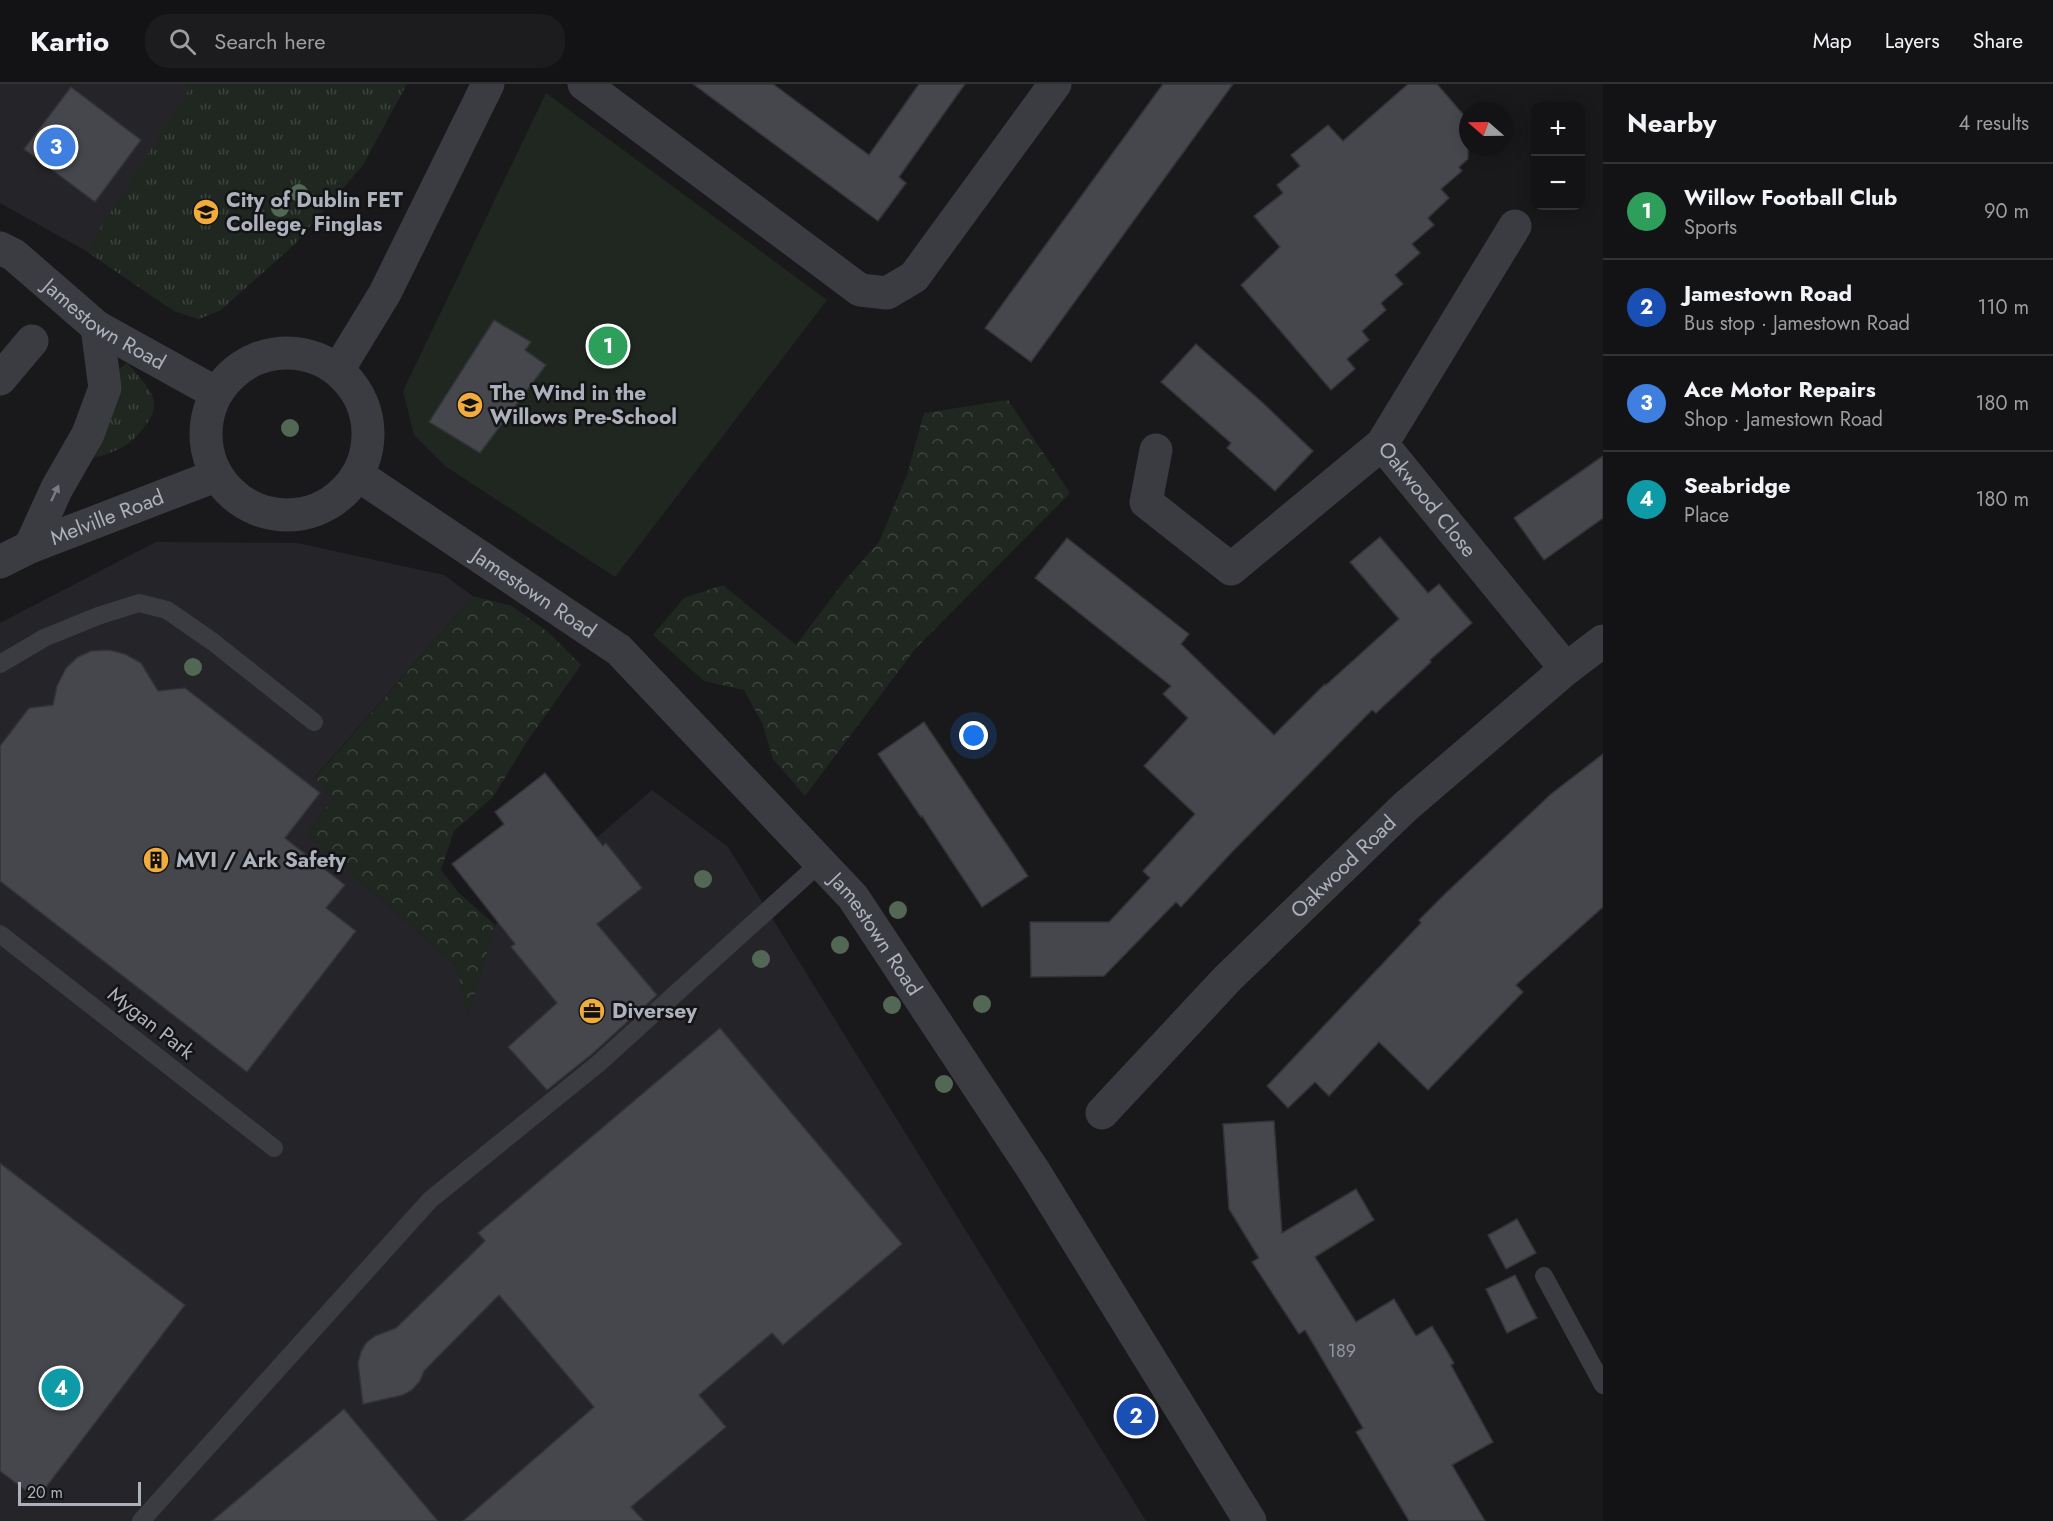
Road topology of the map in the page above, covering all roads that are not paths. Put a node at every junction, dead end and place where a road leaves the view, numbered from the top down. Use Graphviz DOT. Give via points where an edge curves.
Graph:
graph roads {
  1 [pos="488,84"];
  2 [pos="584,84"];
  3 [pos="1055,84"];
  4 [pos="1515,226"];
  5 [pos="0,248"];
  6 [pos="97,327"];
  7 [pos="32,341"];
  8 [pos="338,370"];
  9 [pos="0,379"];
  10 [pos="216,393"];
  11 [pos="1382,444"];
  12 [pos="1156,450"];
  13 [pos="358,475"];
  14 [pos="215,476"];
  15 [pos="30,547"];
  16 [pos="0,562"];
  17 [pos="1603,642"];
  18 [pos="0,664"];
  19 [pos="1566,669"];
  20 [pos="314,722"];
  21 [pos="820,863"];
  22 [pos="0,934"];
  23 [pos="1102,1113"];
  24 [pos="273,1148"];
  25 [pos="1544,1276"];
  26 [pos="1603,1385"];
  27 [pos="141,1521"];
  28 [pos="1250,1521"];
  1 -- 8 [label="street" via="385,293"];
  2 -- 3 [label="street" via="860,290 887,293 914,277"];
  4 -- 11 [label="street, Oakwood Close"];
  5 -- 6 [label="street, Jamestown Road" via="14,255"];
  6 -- 10 [label="street, Jamestown Road"];
  15 -- 6 [label="street, one-way" via="88,434 105,388"];
  7 -- 9 [label="street"];
  8 -- 10 [label="street" via="312,356 275,353 234,371"];
  8 -- 13 [label="street" via="357,391 368,419 368,448"];
  10 -- 14 [label="street" via="209,407 205,436"];
  11 -- 12 [label="street" via="1231,570 1146,502"];
  11 -- 19 [label="street, Oakwood Close"];
  13 -- 14 [label="street" via="339,497 322,508 295,516 253,509 238,501"];
  13 -- 21 [label="street, Jamestown Road" via="619,650"];
  14 -- 15 [label="street, Melville Road"];
  15 -- 16 [label="street, Melville Road"];
  17 -- 19 [label="street, Oakwood Road"];
  18 -- 20 [label="lane" via="44,638 139,603 176,616"];
  19 -- 23 [label="street, Oakwood Road" via="1405,807 1228,978"];
  21 -- 27 [label="lane" via="599,1063 430,1200"];
  21 -- 28 [label="street, Jamestown Road" via="853,897 1034,1171"];
  22 -- 24 [label="lane, Mygan Park"];
  25 -- 26 [label="lane"];
}
